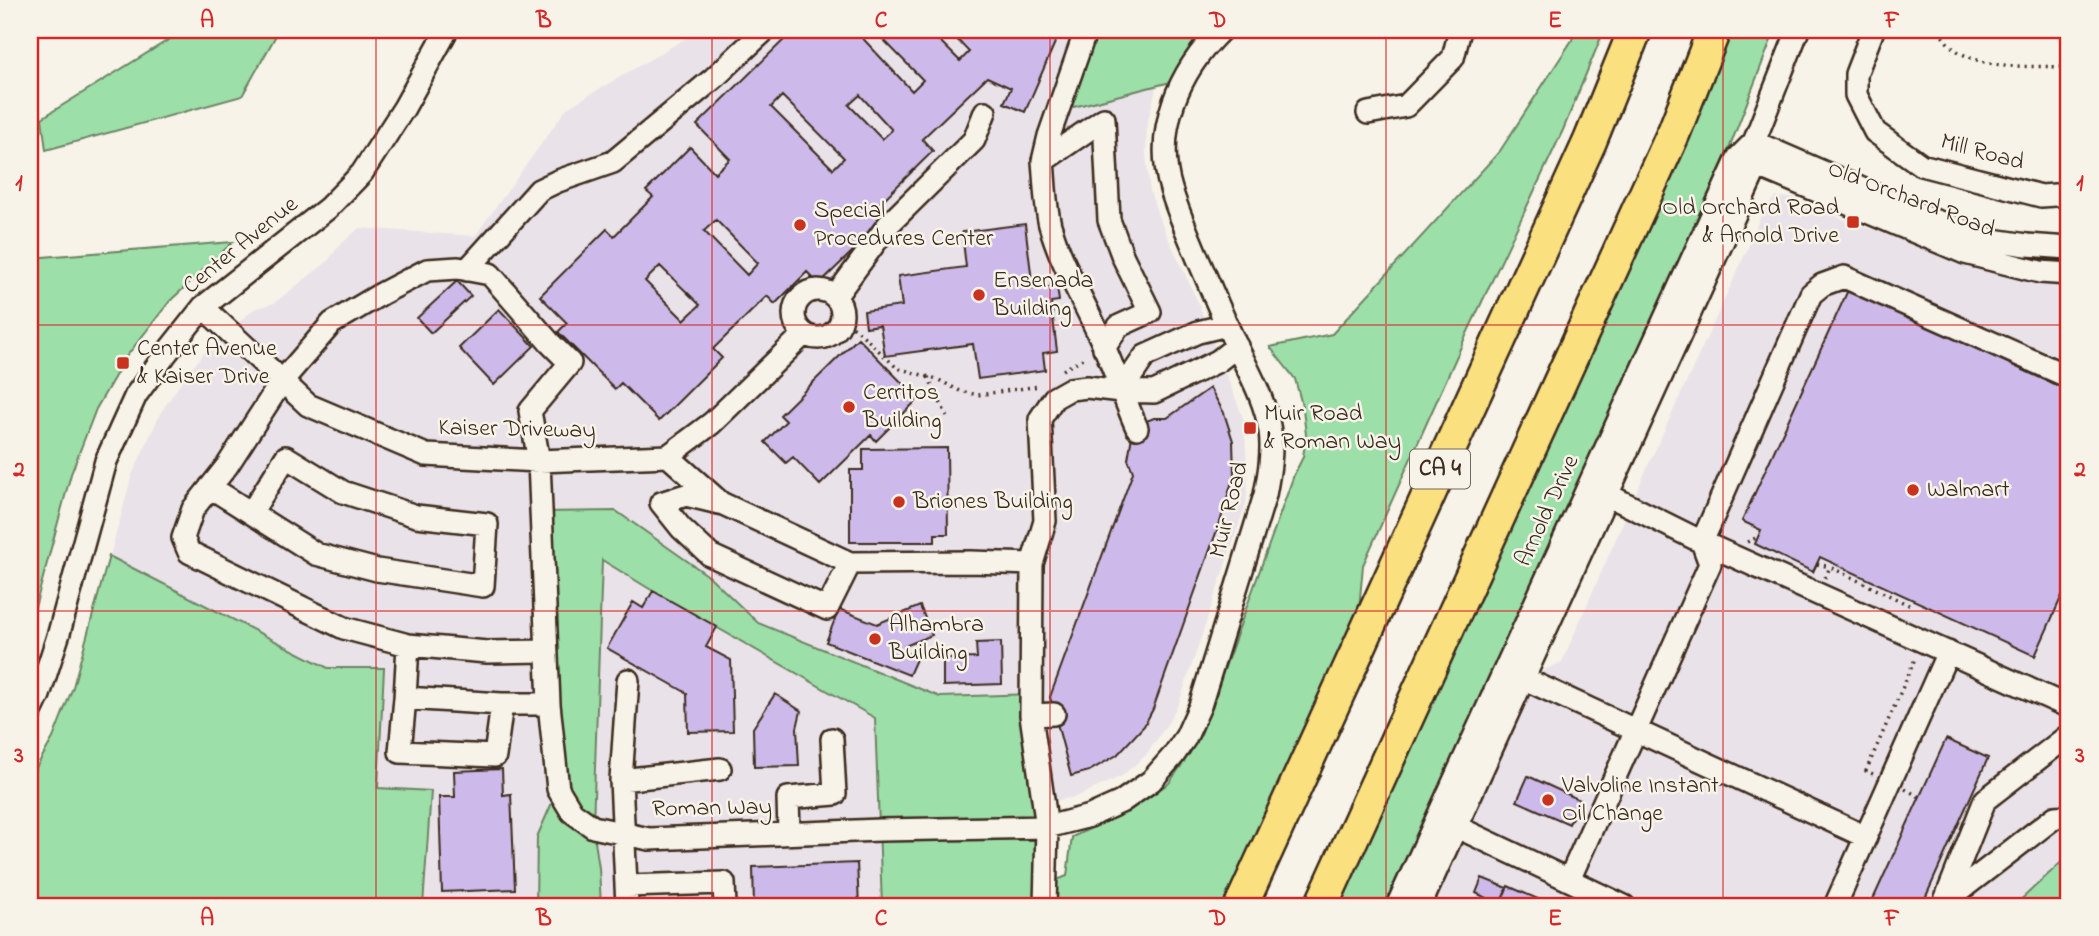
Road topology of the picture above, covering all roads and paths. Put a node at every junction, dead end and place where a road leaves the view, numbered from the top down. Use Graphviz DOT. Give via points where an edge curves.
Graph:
graph roads {
  1 [pos="447,30"];
  2 [pos="765,30"];
  3 [pos="1086,30"];
  4 [pos="1221,30"];
  5 [pos="1460,30"];
  6 [pos="1635,30"];
  7 [pos="1714,30"];
  8 [pos="1798,30"];
  9 [pos="1873,30"];
  10 [pos="1940,30"];
  11 [pos="2069,67"];
  12 [pos="985,112"];
  13 [pos="1368,113"];
  14 [pos="1754,142"];
  15 [pos="1043,161"];
  16 [pos="1748,162"];
  17 [pos="2069,194"];
  18 [pos="2069,248"];
  19 [pos="467,270"];
  20 [pos="2069,274"];
  21 [pos="835,297"];
  22 [pos="204,307"];
  23 [pos="841,319"];
  24 [pos="1227,325"];
  25 [pos="804,334"];
  26 [pos="1237,346"];
  27 [pos="1104,348"];
  28 [pos="1056,374"];
  29 [pos="928,376"];
  30 [pos="2069,377"];
  31 [pos="1047,380"];
  32 [pos="282,381"];
  33 [pos="1129,385"];
  34 [pos="947,416"];
  35 [pos="1137,428"];
  36 [pos="668,456"];
  37 [pos="539,461"];
  38 [pos="210,487"];
  39 [pos="1608,495"];
  40 [pos="721,503"];
  41 [pos="251,513"];
  42 [pos="1702,542"];
  43 [pos="850,563"];
  44 [pos="1032,564"];
  45 [pos="1817,564"];
  46 [pos="1830,568"];
  47 [pos="1864,584"];
  48 [pos="1913,637"];
  49 [pos="408,645"];
  50 [pos="547,651"];
  51 [pos="1948,652"];
  52 [pos="1505,669"];
  53 [pos="1524,679"];
  54 [pos="628,680"];
  55 [pos="405,698"];
  56 [pos="502,704"];
  57 [pos="549,704"];
  58 [pos="2069,707"];
  59 [pos="30,714"];
  60 [pos="1054,714"];
  61 [pos="1031,715"];
  62 [pos="1636,729"];
  63 [pos="2069,735"];
  64 [pos="832,739"];
  65 [pos="720,769"];
  66 [pos="1868,772"];
  67 [pos="621,780"];
  68 [pos="2069,816"];
  69 [pos="1046,827"];
  70 [pos="1457,827"];
  71 [pos="789,833"];
  72 [pos="623,834"];
  73 [pos="1866,836"];
  74 [pos="1569,880"];
  75 [pos="626,896"];
  76 [pos="1941,904"];
  77 [pos="725,906"];
  78 [pos="1045,906"];
  79 [pos="1241,906"];
  80 [pos="1321,906"];
  81 [pos="1397,906"];
  82 [pos="1420,906"];
  83 [pos="1624,906"];
  84 [pos="1835,906"];
  1 -- 22 [label="street, Center Avenue" via="362,173 328,208"];
  2 -- 19 [label="street" via="613,162 539,190"];
  3 -- 15 [label="street"];
  4 -- 24 [label="street, Muir Road" via="1182,79 1167,127 1166,157 1170,187"];
  5 -- 13 [label="street" via="1453,58 1406,106"];
  6 -- 79 [label="highway, CA 4" via="1590,141"];
  7 -- 80 [label="highway" via="1674,132"];
  8 -- 14 [label="street"];
  9 -- 17 [label="street, Mill Road" via="1857,74 1856,95 1875,132 1921,164 2041,196"];
  10 -- 11 [label="path" via="1965,55 1991,65"];
  12 -- 21 [label="street" via="974,140 888,225"];
  14 -- 16 [label="street"];
  14 -- 18 [label="street, Old Orchard Road" via="1945,224 1993,240"];
  15 -- 27 [label="street" via="1049,222"];
  15 -- 27 [label="street" via="1104,119 1109,220 1150,312 1119,326"];
  16 -- 20 [label="street, Old Orchard Road" via="1965,253 2040,272"];
  16 -- 39 [label="street, Arnold Drive"];
  16 -- 52 [label="street, Arnold Drive"];
  19 -- 32 [label="street" via="427,271 332,323"];
  19 -- 37 [label="street, Roman Way" via="490,274 570,363 530,411"];
  21 -- 23 [label="street"];
  21 -- 25 [label="street" via="821,290 800,298 795,321"];
  22 -- 32 [label="street, Kaiser Driveway"];
  22 -- 59 [label="street, Center Avenue" via="136,395 106,461 59,633"];
  23 -- 25 [label="street" via="827,337"];
  23 -- 29 [label="path" via="897,368"];
  24 -- 26 [label="street, Muir Road"];
  24 -- 33 [label="street"];
  25 -- 36 [label="street" via="712,423"];
  26 -- 33 [label="street" via="1218,361 1154,392"];
  26 -- 69 [label="street, Muir Road" via="1265,408 1269,470 1199,706 1186,737 1151,781 1090,816"];
  27 -- 28 [label="path"];
  27 -- 33 [label="street"];
  29 -- 31 [label="path" via="978,395 1038,386"];
  29 -- 34 [label="path"];
  30 -- 42 [label="street" via="1844,277 1822,285 1811,295"];
  32 -- 37 [label="street, Kaiser Driveway" via="307,405 426,455"];
  32 -- 38 [label="street"];
  33 -- 35 [label="street"];
  33 -- 44 [label="street" via="1070,389 1054,398 1040,419 1045,521"];
  36 -- 37 [label="street, Kaiser Driveway"];
  36 -- 40 [label="street"];
  37 -- 50 [label="street, Roman Way"];
  38 -- 41 [label="street"];
  38 -- 49 [label="street" via="192,509 183,538 189,552 344,628"];
  39 -- 42 [label="street"];
  39 -- 53 [label="street, Arnold Drive"];
  40 -- 43 [label="street"];
  40 -- 43 [label="street" via="686,495 661,503 710,555 827,609"];
  41 -- 41 [label="street" via="316,554 377,570 483,586 487,524 416,516 391,508 343,492 286,457"];
  42 -- 48 [label="street"];
  42 -- 62 [label="street" via="1710,564"];
  43 -- 44 [label="street"];
  44 -- 61 [label="street"];
  45 -- 46 [label="path"];
  47 -- 48 [label="path" via="1910,606"];
  48 -- 51 [label="street"];
  48 -- 66 [label="path" via="1916,659"];
  49 -- 50 [label="street" via="487,652"];
  49 -- 55 [label="street"];
  50 -- 57 [label="street, Roman Way"];
  51 -- 58 [label="street"];
  51 -- 73 [label="street"];
  52 -- 53 [label="street"];
  52 -- 81 [label="street, Arnold Drive"];
  53 -- 62 [label="street"];
  53 -- 70 [label="street, Arnold Drive"];
  54 -- 67 [label="street"];
  55 -- 56 [label="street"];
  55 -- 56 [label="street" via="400,752 495,757"];
  56 -- 57 [label="street"];
  57 -- 72 [label="street, Roman Way" via="558,789 572,812 593,827"];
  60 -- 61 [label="street"];
  61 -- 69 [label="street"];
  62 -- 73 [label="street"];
  62 -- 74 [label="street"];
  63 -- 76 [label="street" via="1986,800"];
  64 -- 71 [label="street" via="835,794 788,798"];
  65 -- 67 [label="street"];
  67 -- 72 [label="street"];
  68 -- 76 [label="street" via="2055,817"];
  69 -- 71 [label="street, Roman Way"];
  69 -- 78 [label="street"];
  70 -- 74 [label="street"];
  70 -- 82 [label="street, Arnold Drive"];
  71 -- 72 [label="street, Roman Way" via="649,839"];
  72 -- 75 [label="street"];
  73 -- 84 [label="street"];
  74 -- 83 [label="street"];
  75 -- 77 [label="street" via="724,883"];
}
